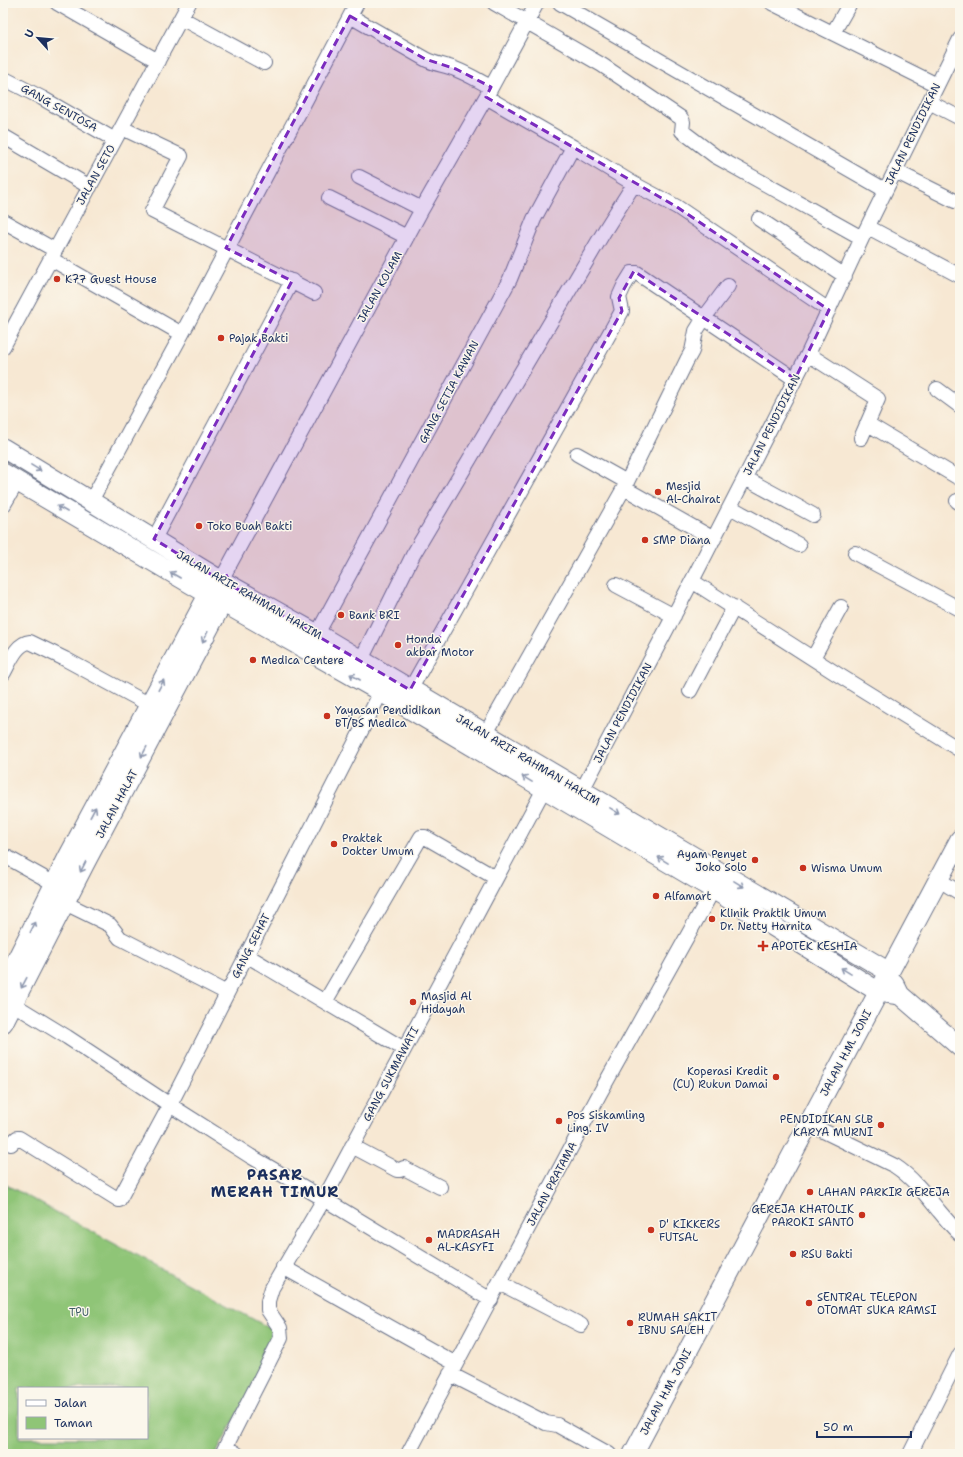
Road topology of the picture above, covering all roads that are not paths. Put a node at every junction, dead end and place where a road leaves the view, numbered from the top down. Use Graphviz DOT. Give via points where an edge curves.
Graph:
graph roads {
  1 [pos="57,3"];
  2 [pos="190,3"];
  3 [pos="357,3"];
  4 [pos="494,3"];
  5 [pos="537,3"];
  6 [pos="560,3"];
  7 [pos="772,3"];
  8 [pos="850,3"];
  9 [pos="350,16"];
  10 [pos="181,18"];
  11 [pos="527,22"];
  12 [pos="833,33"];
  13 [pos="960,39"];
  14 [pos="158,61"];
  15 [pos="264,63"];
  16 [pos="3,78"];
  17 [pos="937,84"];
  18 [pos="489,92"];
  19 [pos="929,102"];
  20 [pos="960,118"];
  21 [pos="118,134"];
  22 [pos="3,136"];
  23 [pos="573,147"];
  24 [pos="895,171"];
  25 [pos="359,177"];
  26 [pos="634,184"];
  27 [pos="90,187"];
  28 [pos="885,190"];
  29 [pos="329,198"];
  30 [pos="955,201"];
  31 [pos="422,209"];
  32 [pos="759,219"];
  33 [pos="3,221"];
  34 [pos="865,232"];
  35 [pos="407,237"];
  36 [pos="226,248"];
  37 [pos="53,255"];
  38 [pos="845,276"];
  39 [pos="960,276"];
  40 [pos="292,281"];
  41 [pos="728,286"];
  42 [pos="314,293"];
  43 [pos="829,310"];
  44 [pos="704,318"];
  45 [pos="182,334"];
  46 [pos="3,347"];
  47 [pos="808,354"];
  48 [pos="795,378"];
  49 [pos="937,389"];
  50 [pos="960,406"];
  51 [pos="868,424"];
  52 [pos="861,438"];
  53 [pos="3,448"];
  54 [pos="577,454"];
  55 [pos="957,476"];
  56 [pos="10,478"];
  57 [pos="745,478"];
  58 [pos="626,485"];
  59 [pos="91,501"];
  60 [pos="3,506"];
  61 [pos="730,507"];
  62 [pos="813,515"];
  63 [pos="154,539"];
  64 [pos="714,539"];
  65 [pos="799,545"];
  66 [pos="855,553"];
  67 [pos="225,579"];
  68 [pos="692,581"];
  69 [pos="616,585"];
  70 [pos="216,598"];
  71 [pos="734,607"];
  72 [pos="841,607"];
  73 [pos="960,609"];
  74 [pos="674,616"];
  75 [pos="317,634"];
  76 [pos="813,658"];
  77 [pos="361,660"];
  78 [pos="3,674"];
  79 [pos="410,690"];
  80 [pos="690,691"];
  81 [pos="381,692"];
  82 [pos="150,706"];
  83 [pos="485,734"];
  84 [pos="960,750"];
  85 [pos="544,789"];
  86 [pos="577,799"];
  87 [pos="960,839"];
  88 [pos="3,855"];
  89 [pos="496,878"];
  90 [pos="939,880"];
  91 [pos="718,882"];
  92 [pos="960,892"];
  93 [pos="64,893"];
  94 [pos="246,955"];
  95 [pos="889,972"];
  96 [pos="3,987"];
  97 [pos="879,992"];
  98 [pos="227,993"];
  99 [pos="900,995"];
  100 [pos="325,1002"];
  101 [pos="13,1004"];
  102 [pos="3,1023"];
  103 [pos="960,1047"];
  104 [pos="404,1049"];
  105 [pos="170,1105"];
  106 [pos="809,1124"];
  107 [pos="3,1141"];
  108 [pos="352,1146"];
  109 [pos="440,1187"];
  110 [pos="324,1199"];
  111 [pos="960,1234"];
  112 [pos="283,1267"];
  113 [pos="500,1283"];
  114 [pos="491,1300"];
  115 [pos="581,1324"];
  116 [pos="960,1354"];
  117 [pos="453,1369"];
  118 [pos="228,1452"];
  119 [pos="408,1454"];
  120 [pos="609,1454"];
  121 [pos="633,1454"];
  122 [pos="911,1454"];
  1 -- 14 [label="street"];
  2 -- 10 [label="street, JALAN SETO"];
  3 -- 9 [label="street"];
  4 -- 11 [label="street"];
  5 -- 11 [label="street, JALAN KOLAM"];
  6 -- 28 [label="street"];
  7 -- 12 [label="street"];
  8 -- 12 [label="street"];
  9 -- 18 [label="street" via="425,59 456,69"];
  9 -- 36 [label="street"];
  10 -- 14 [label="street, JALAN SETO"];
  10 -- 15 [label="street"];
  11 -- 18 [label="street, JALAN KOLAM"];
  11 -- 34 [label="street" via="602,65 681,118 682,131 715,156"];
  12 -- 17 [label="street"];
  13 -- 17 [label="street, JALAN PENDIDIKAN"];
  14 -- 21 [label="street, JALAN SETO"];
  16 -- 21 [label="street, GANG SENTOSA"];
  17 -- 19 [label="street, JALAN PENDIDIKAN"];
  18 -- 23 [label="street"];
  18 -- 31 [label="street, JALAN KOLAM"];
  19 -- 20 [label="street"];
  19 -- 24 [label="street, JALAN PENDIDIKAN"];
  21 -- 27 [label="street, JALAN SETO"];
  21 -- 36 [label="street, GANG SENTOSA" via="181,156 152,211"];
  22 -- 27 [label="street"];
  23 -- 26 [label="street"];
  23 -- 75 [label="street, GANG SETIA KAWAN" via="534,219 510,279"];
  24 -- 28 [label="street, JALAN PENDIDIKAN"];
  24 -- 30 [label="street"];
  25 -- 31 [label="street"];
  26 -- 43 [label="street" via="677,207"];
  26 -- 77 [label="street" via="413,555"];
  27 -- 37 [label="street, JALAN SETO"];
  28 -- 34 [label="street, JALAN PENDIDIKAN"];
  29 -- 35 [label="street"];
  31 -- 35 [label="street, JALAN KOLAM"];
  32 -- 38 [label="street"];
  33 -- 37 [label="street"];
  34 -- 38 [label="street, JALAN PENDIDIKAN"];
  34 -- 39 [label="street"];
  35 -- 67 [label="street, JALAN KOLAM"];
  36 -- 40 [label="street"];
  36 -- 45 [label="street"];
  37 -- 45 [label="street"];
  37 -- 46 [label="street, JALAN SETO"];
  38 -- 43 [label="street, JALAN PENDIDIKAN"];
  40 -- 42 [label="street"];
  40 -- 63 [label="street"];
  41 -- 44 [label="street"];
  43 -- 47 [label="street, JALAN PENDIDIKAN"];
  44 -- 48 [label="street"];
  44 -- 58 [label="street" via="696,331 692,351"];
  44 -- 79 [label="street" via="637,273 632,274 619,297 622,311"];
  45 -- 59 [label="street"];
  47 -- 48 [label="street, JALAN PENDIDIKAN"];
  47 -- 51 [label="street" via="878,399"];
  48 -- 57 [label="street, JALAN PENDIDIKAN"];
  49 -- 50 [label="street"];
  51 -- 52 [label="street"];
  51 -- 55 [label="street"];
  53 -- 59 [label="main road, JALAN ARIF RAHMAN HAKIM, one-way"];
  54 -- 58 [label="street"];
  56 -- 60 [label="street"];
  70 -- 56 [label="main road, JALAN ARIF RAHMAN HAKIM, one-way"];
  57 -- 61 [label="street, JALAN PENDIDIKAN"];
  57 -- 62 [label="street"];
  58 -- 64 [label="street"];
  58 -- 83 [label="street"];
  59 -- 63 [label="main road, JALAN ARIF RAHMAN HAKIM"];
  61 -- 64 [label="street, JALAN PENDIDIKAN"];
  61 -- 65 [label="street"];
  63 -- 67 [label="main road, JALAN ARIF RAHMAN HAKIM"];
  64 -- 68 [label="street, JALAN PENDIDIKAN"];
  66 -- 73 [label="street"];
  67 -- 70 [label="main road, JALAN HALAT"];
  67 -- 75 [label="main road, JALAN ARIF RAHMAN HAKIM"];
  68 -- 71 [label="street"];
  68 -- 74 [label="street, JALAN PENDIDIKAN"];
  69 -- 74 [label="street"];
  81 -- 70 [label="main road, JALAN ARIF RAHMAN HAKIM, one-way"];
  82 -- 70 [label="main road, JALAN HALAT, one-way"];
  70 -- 93 [label="main road, JALAN HALAT, one-way"];
  71 -- 76 [label="street"];
  71 -- 80 [label="street"];
  72 -- 76 [label="street"];
  74 -- 86 [label="street, JALAN PENDIDIKAN"];
  75 -- 77 [label="main road, JALAN ARIF RAHMAN HAKIM"];
  76 -- 84 [label="street"];
  77 -- 79 [label="main road, JALAN ARIF RAHMAN HAKIM"];
  78 -- 82 [label="street" via="20,646 30,642"];
  79 -- 83 [label="main road, JALAN ARIF RAHMAN HAKIM"];
  85 -- 81 [label="main road, JALAN ARIF RAHMAN HAKIM, one-way"];
  81 -- 94 [label="street, GANG SEHAT"];
  93 -- 82 [label="main road, JALAN HALAT, one-way"];
  83 -- 86 [label="main road, JALAN ARIF RAHMAN HAKIM"];
  85 -- 86 [label="main road, JALAN ARIF RAHMAN HAKIM"];
  85 -- 89 [label="street, GANG SUKMAWATI"];
  86 -- 91 [label="main road, JALAN ARIF RAHMAN HAKIM"];
  87 -- 90 [label="main road, JALAN H.M. JONI"];
  88 -- 93 [label="street"];
  89 -- 100 [label="street" via="421,836"];
  89 -- 104 [label="street, GANG SUKMAWATI"];
  90 -- 92 [label="street"];
  90 -- 95 [label="main road, JALAN H.M. JONI"];
  91 -- 95 [label="main road, JALAN ARIF RAHMAN HAKIM, one-way"];
  97 -- 91 [label="main road, JALAN ARIF RAHMAN HAKIM, one-way"];
  91 -- 113 [label="street, JALAN PRATAMA" via="600,1093"];
  96 -- 93 [label="main road, JALAN HALAT, one-way"];
  93 -- 98 [label="street" via="110,925 120,938"];
  93 -- 101 [label="main road, JALAN HALAT, one-way"];
  94 -- 98 [label="street, GANG SEHAT"];
  94 -- 100 [label="street"];
  95 -- 97 [label="main road, JALAN H.M. JONI"];
  95 -- 99 [label="main road"];
  97 -- 99 [label="main road"];
  97 -- 106 [label="main road, JALAN H.M. JONI"];
  98 -- 105 [label="street, GANG SEHAT"];
  99 -- 103 [label="main road"];
  100 -- 104 [label="street"];
  101 -- 102 [label="main road, JALAN HALAT"];
  101 -- 105 [label="street"];
  104 -- 108 [label="street, GANG SUKMAWATI"];
  105 -- 107 [label="street, GANG SEHAT" via="118,1200 20,1138 11,1144"];
  105 -- 110 [label="street"];
  106 -- 111 [label="street" via="902,1171"];
  106 -- 121 [label="main road, JALAN H.M. JONI"];
  108 -- 109 [label="street" via="397,1170 404,1168"];
  108 -- 110 [label="street, GANG SUKMAWATI"];
  110 -- 112 [label="street, GANG SUKMAWATI"];
  110 -- 114 [label="street"];
  112 -- 117 [label="street"];
  112 -- 118 [label="street, GANG SUKMAWATI" via="268,1301 268,1310 280,1328 281,1338"];
  113 -- 114 [label="street, JALAN PRATAMA"];
  113 -- 115 [label="street"];
  114 -- 117 [label="street, JALAN PRATAMA"];
  116 -- 122 [label="street"];
  117 -- 119 [label="street, JALAN PRATAMA"];
  117 -- 120 [label="street" via="544,1422 557,1425"];
}
